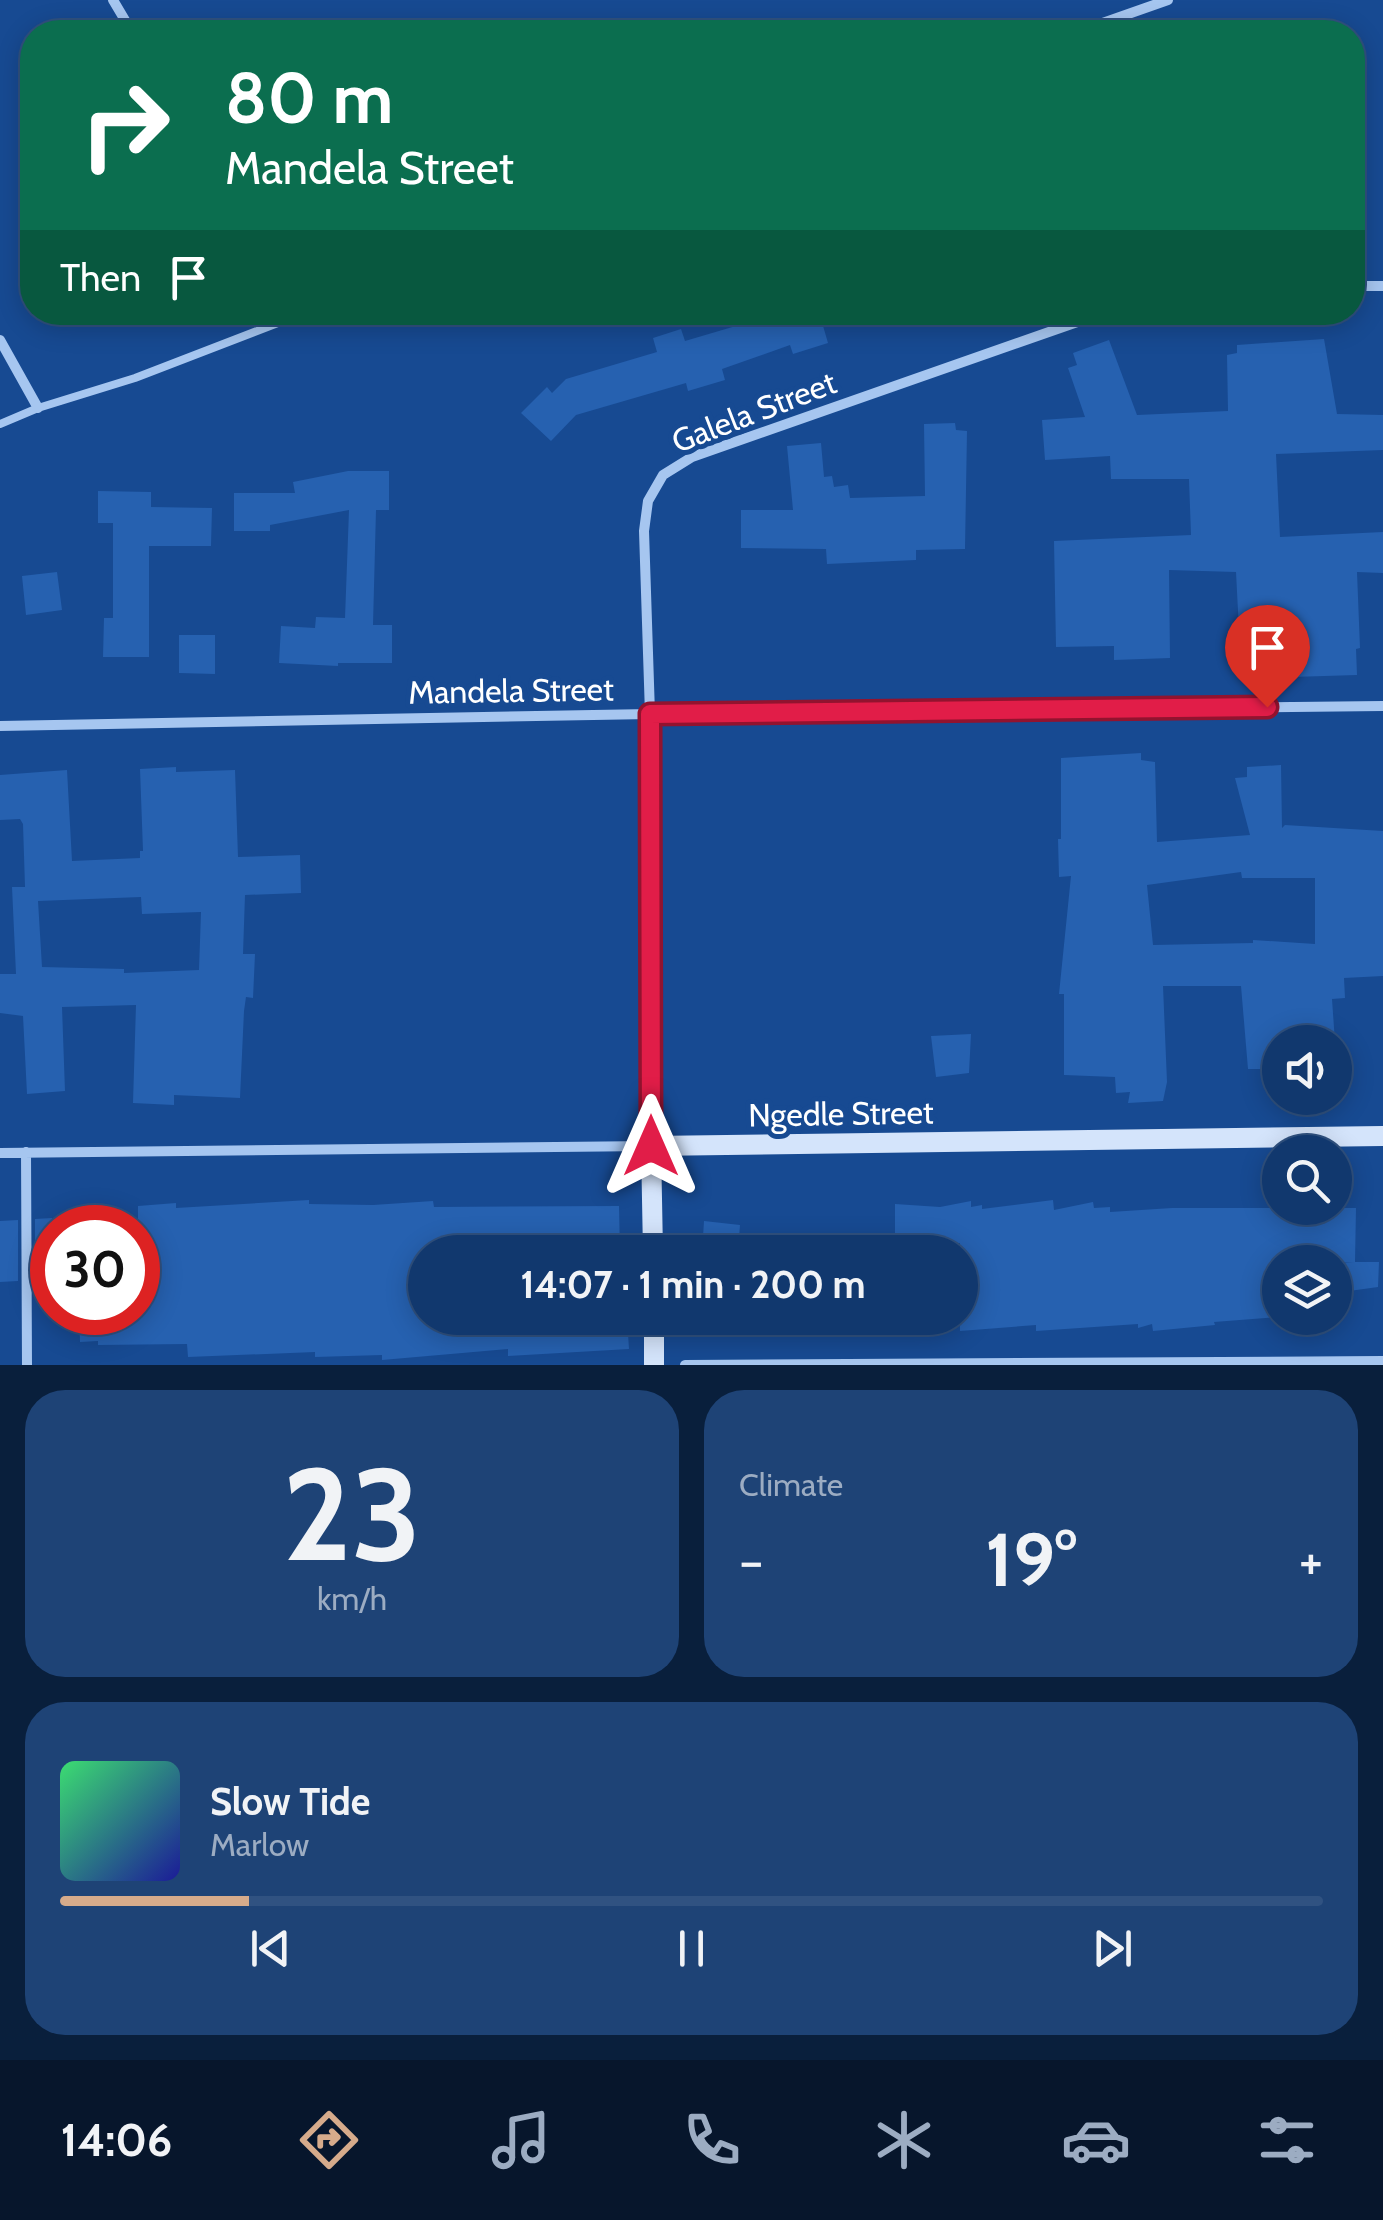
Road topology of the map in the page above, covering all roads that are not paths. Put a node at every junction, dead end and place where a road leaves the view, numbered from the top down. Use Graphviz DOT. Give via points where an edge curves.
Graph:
graph roads {
  1 [pos="1168,0"];
  2 [pos="1111,20"];
  3 [pos="270,325"];
  4 [pos="1069,325"];
  5 [pos="0,340"];
  6 [pos="38,408"];
  7 [pos="0,424"];
  8 [pos="1383,706"];
  9 [pos="650,714"];
  10 [pos="0,726"];
  11 [pos="1383,1136"];
  12 [pos="651,1146"];
  13 [pos="26,1152"];
  14 [pos="0,1153"];
  15 [pos="653,1235"];
  16 [pos="654,1335"];
  17 [pos="1383,1362"];
  18 [pos="27,1365"];
  19 [pos="654,1365"];
  20 [pos="685,1365"];
  1 -- 2 [label="street"];
  3 -- 6 [label="lane"];
  4 -- 9 [label="street, Galela Street" via="692,456 663,476 648,501 644,532"];
  5 -- 6 [label="street"];
  6 -- 7 [label="lane"];
  8 -- 9 [label="street, Mandela Street"];
  9 -- 10 [label="street, Mandela Street"];
  9 -- 12 [label="street, Galela Street"];
  11 -- 12 [label="street, Ngedle Street"];
  12 -- 13 [label="street, Ngedle Street"];
  12 -- 15 [label="street"];
  13 -- 14 [label="street, Ngedle Street"];
  13 -- 18 [label="street"];
  16 -- 19 [label="street"];
  17 -- 20 [label="street"];
}
